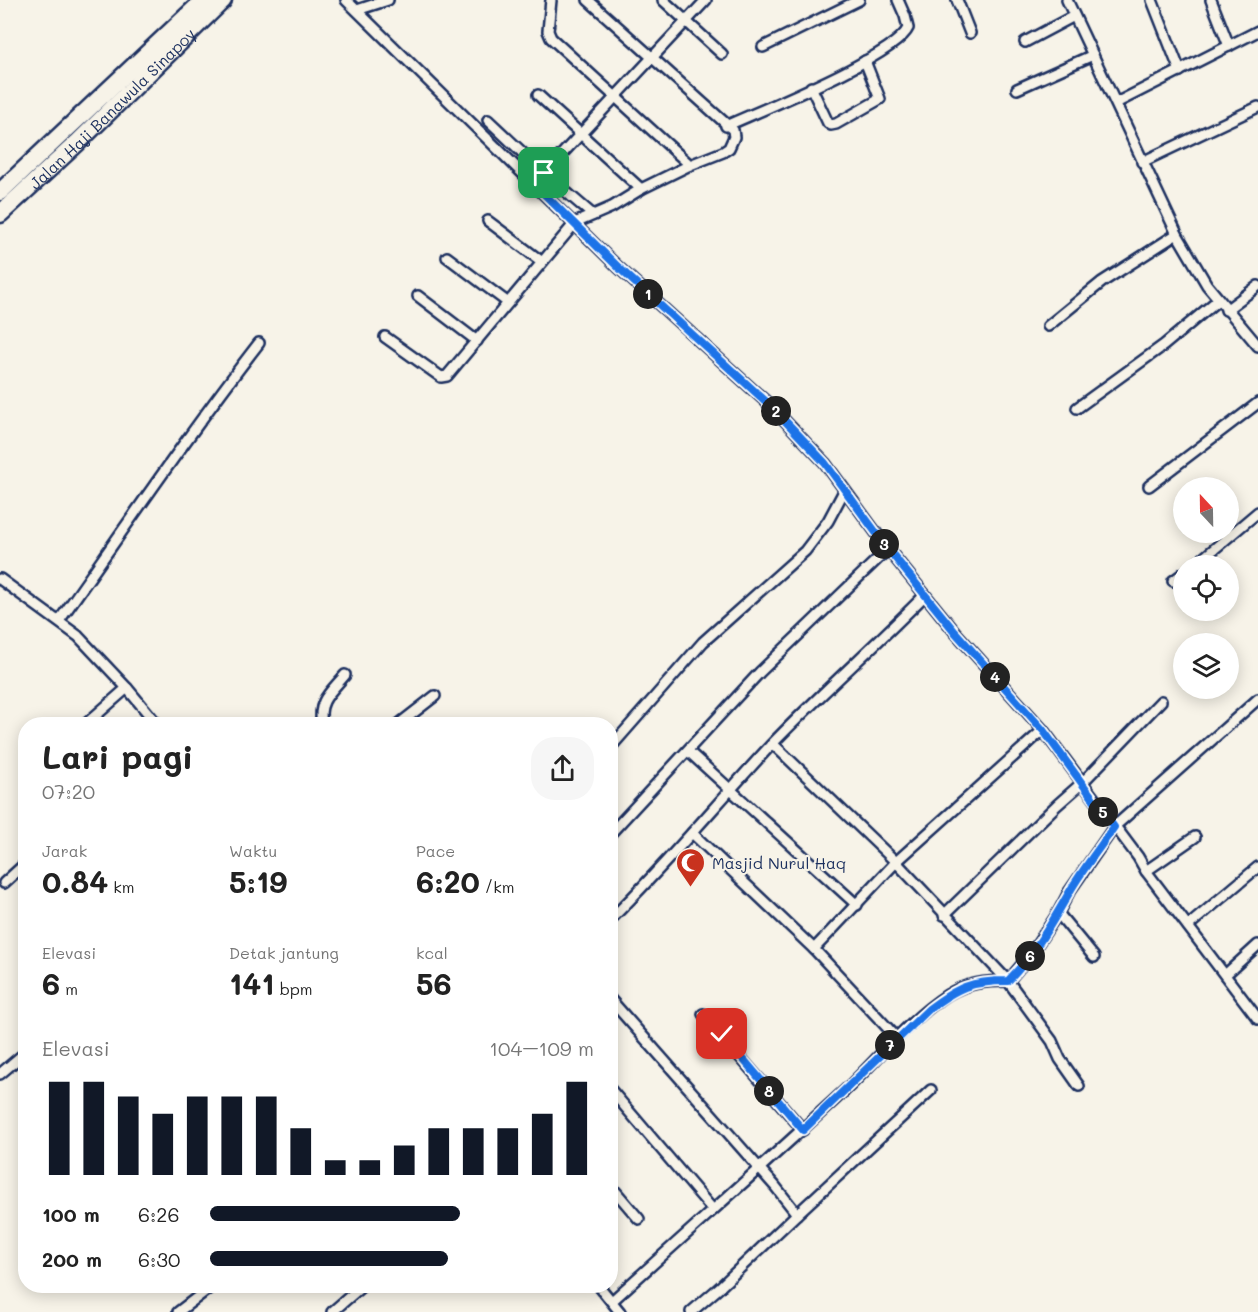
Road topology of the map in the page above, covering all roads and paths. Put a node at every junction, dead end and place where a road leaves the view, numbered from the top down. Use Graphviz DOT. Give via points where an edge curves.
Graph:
graph roads {
  1 [pos="204,0"];
  2 [pos="223,0"];
  3 [pos="346,0"];
  4 [pos="388,0"];
  5 [pos="551,0"];
  6 [pos="588,0"];
  7 [pos="663,0"];
  8 [pos="706,0"];
  9 [pos="859,0"];
  10 [pos="898,0"];
  11 [pos="957,0"];
  12 [pos="1067,0"];
  13 [pos="1152,0"];
  14 [pos="1211,0"];
  15 [pos="357,10"];
  16 [pos="1074,16"];
  17 [pos="685,21"];
  18 [pos="1258,31"];
  19 [pos="970,33"];
  20 [pos="1025,42"];
  21 [pos="1230,46"];
  22 [pos="764,47"];
  23 [pos="722,54"];
  24 [pos="1093,55"];
  25 [pos="652,56"];
  26 [pos="865,61"];
  27 [pos="1180,71"];
  28 [pos="811,87"];
  29 [pos="1017,89"];
  30 [pos="538,94"];
  31 [pos="615,97"];
  32 [pos="1116,103"];
  33 [pos="1258,107"];
  34 [pos="488,120"];
  35 [pos="726,126"];
  36 [pos="580,134"];
  37 [pos="1142,162"];
  38 [pos="690,165"];
  39 [pos="544,173"];
  40 [pos="534,184"];
  41 [pos="641,189"];
  42 [pos="0,192"];
  43 [pos="0,214"];
  44 [pos="593,215"];
  45 [pos="488,221"];
  46 [pos="575,223"];
  47 [pos="1177,234"];
  48 [pos="447,257"];
  49 [pos="541,261"];
  50 [pos="1258,286"];
  51 [pos="418,296"];
  52 [pos="1218,300"];
  53 [pos="507,302"];
  54 [pos="1226,310"];
  55 [pos="1048,326"];
  56 [pos="385,337"];
  57 [pos="477,341"];
  58 [pos="259,343"];
  59 [pos="1258,346"];
  60 [pos="1258,403"];
  61 [pos="1077,408"];
  62 [pos="1149,486"];
  63 [pos="844,491"];
  64 [pos="1258,512"];
  65 [pos="888,549"];
  66 [pos="1207,555"];
  67 [pos="0,579"];
  68 [pos="926,596"];
  69 [pos="58,621"];
  70 [pos="345,675"];
  71 [pos="127,688"];
  72 [pos="435,696"];
  73 [pos="1258,699"];
  74 [pos="1161,701"];
  75 [pos="94,717"];
  76 [pos="151,717"];
  77 [pos="321,717"];
  78 [pos="408,717"];
  79 [pos="1043,730"];
  80 [pos="618,739"];
  81 [pos="772,744"];
  82 [pos="688,751"];
  83 [pos="1082,783"];
  84 [pos="731,790"];
  85 [pos="618,825"];
  86 [pos="1114,827"];
  87 [pos="692,833"];
  88 [pos="1195,837"];
  89 [pos="896,862"];
  90 [pos="1258,867"];
  91 [pos="18,870"];
  92 [pos="1146,871"];
  93 [pos="4,883"];
  94 [pos="857,905"];
  95 [pos="618,912"];
  96 [pos="1058,914"];
  97 [pos="944,915"];
  98 [pos="1188,926"];
  99 [pos="1258,945"];
  100 [pos="814,949"];
  101 [pos="1094,957"];
  102 [pos="1225,975"];
  103 [pos="1008,981"];
  104 [pos="618,1008"];
  105 [pos="703,1014"];
  106 [pos="1258,1019"];
  107 [pos="897,1038"];
  108 [pos="18,1059"];
  109 [pos="0,1074"];
  110 [pos="1080,1086"];
  111 [pos="931,1090"];
  112 [pos="618,1098"];
  113 [pos="803,1130"];
  114 [pos="759,1167"];
  115 [pos="618,1194"];
  116 [pos="713,1210"];
  117 [pos="796,1214"];
  118 [pos="639,1219"];
  119 [pos="203,1293"];
  120 [pos="354,1293"];
  121 [pos="605,1293"];
  122 [pos="612,1301"];
  123 [pos="178,1312"];
  124 [pos="332,1312"];
  125 [pos="620,1312"];
  126 [pos="691,1312"];
  1 -- 42 [label="highway, Jalan Haji Banawula Sinapoy"];
  2 -- 43 [label="highway, Jalan Haji Banawula Sinapoy"];
  3 -- 15 [label="street"];
  4 -- 15 [label="street"];
  5 -- 31 [label="street" via="550,36"];
  6 -- 25 [label="street"];
  7 -- 17 [label="street"];
  8 -- 17 [label="street"];
  9 -- 22 [label="street"];
  10 -- 26 [label="street" via="907,21 904,36"];
  11 -- 19 [label="street"];
  12 -- 16 [label="street"];
  13 -- 27 [label="street"];
  14 -- 21 [label="street"];
  15 -- 40 [label="street"];
  16 -- 20 [label="street"];
  16 -- 24 [label="street"];
  17 -- 23 [label="street"];
  17 -- 25 [label="street"];
  18 -- 21 [label="street"];
  21 -- 27 [label="street"];
  24 -- 29 [label="street"];
  24 -- 32 [label="street"];
  25 -- 31 [label="street"];
  25 -- 35 [label="street"];
  26 -- 28 [label="street"];
  26 -- 28 [label="street" via="879,99 837,124 828,123"];
  27 -- 32 [label="street"];
  28 -- 35 [label="street"];
  30 -- 36 [label="street"];
  31 -- 36 [label="street"];
  31 -- 38 [label="street"];
  32 -- 37 [label="street"];
  33 -- 37 [label="street"];
  34 -- 39 [label="street"];
  35 -- 38 [label="street" via="734,134 729,148"];
  36 -- 39 [label="street"];
  36 -- 41 [label="street"];
  37 -- 47 [label="street"];
  38 -- 41 [label="street"];
  39 -- 40 [label="street"];
  39 -- 44 [label="street"];
  40 -- 46 [label="street"];
  41 -- 44 [label="street"];
  44 -- 46 [label="street"];
  45 -- 49 [label="street"];
  46 -- 49 [label="street"];
  46 -- 63 [label="street" via="772,407 825,463"];
  47 -- 52 [label="street"];
  47 -- 55 [label="street" via="1102,282"];
  48 -- 53 [label="street"];
  49 -- 53 [label="street"];
  50 -- 54 [label="street"];
  51 -- 57 [label="street"];
  52 -- 54 [label="street"];
  52 -- 61 [label="street"];
  53 -- 57 [label="street"];
  54 -- 59 [label="street"];
  56 -- 57 [label="street" via="444,377 451,374"];
  58 -- 69 [label="street" via="209,407"];
  60 -- 62 [label="street"];
  63 -- 65 [label="street"];
  63 -- 80 [label="street" via="805,551 703,642"];
  64 -- 66 [label="street"];
  65 -- 68 [label="street"];
  65 -- 82 [label="street" via="760,672"];
  67 -- 69 [label="street"];
  68 -- 79 [label="street"];
  68 -- 81 [label="street"];
  69 -- 71 [label="street" via="92,649"];
  70 -- 77 [label="street" via="322,702"];
  71 -- 75 [label="street"];
  71 -- 76 [label="street"];
  72 -- 78 [label="street"];
  73 -- 86 [label="street"];
  74 -- 83 [label="street"];
  79 -- 83 [label="street"];
  79 -- 89 [label="street"];
  81 -- 84 [label="street"];
  81 -- 89 [label="street"];
  82 -- 84 [label="street"];
  82 -- 85 [label="street"];
  83 -- 86 [label="street"];
  83 -- 97 [label="street"];
  84 -- 87 [label="street"];
  84 -- 94 [label="street"];
  86 -- 92 [label="street"];
  86 -- 96 [label="street"];
  87 -- 95 [label="street"];
  87 -- 100 [label="street"];
  88 -- 92 [label="street"];
  89 -- 94 [label="street"];
  89 -- 97 [label="street"];
  90 -- 98 [label="street"];
  91 -- 93 [label="street"];
  92 -- 98 [label="street"];
  94 -- 100 [label="street"];
  96 -- 101 [label="street"];
  96 -- 103 [label="street"];
  97 -- 103 [label="street"];
  98 -- 102 [label="street"];
  99 -- 102 [label="street"];
  100 -- 107 [label="street"];
  102 -- 106 [label="street"];
  103 -- 107 [label="street" via="981,981 948,994"];
  103 -- 110 [label="street"];
  104 -- 114 [label="street"];
  105 -- 113 [label="street"];
  107 -- 113 [label="street"];
  108 -- 109 [label="street"];
  111 -- 117 [label="street"];
  112 -- 116 [label="street"];
  113 -- 114 [label="street"];
  114 -- 116 [label="street"];
  114 -- 117 [label="street"];
  115 -- 118 [label="street"];
  116 -- 122 [label="street"];
  117 -- 126 [label="street"];
  119 -- 123 [label="street"];
  120 -- 124 [label="street"];
  121 -- 122 [label="street"];
  122 -- 125 [label="street"];
}
